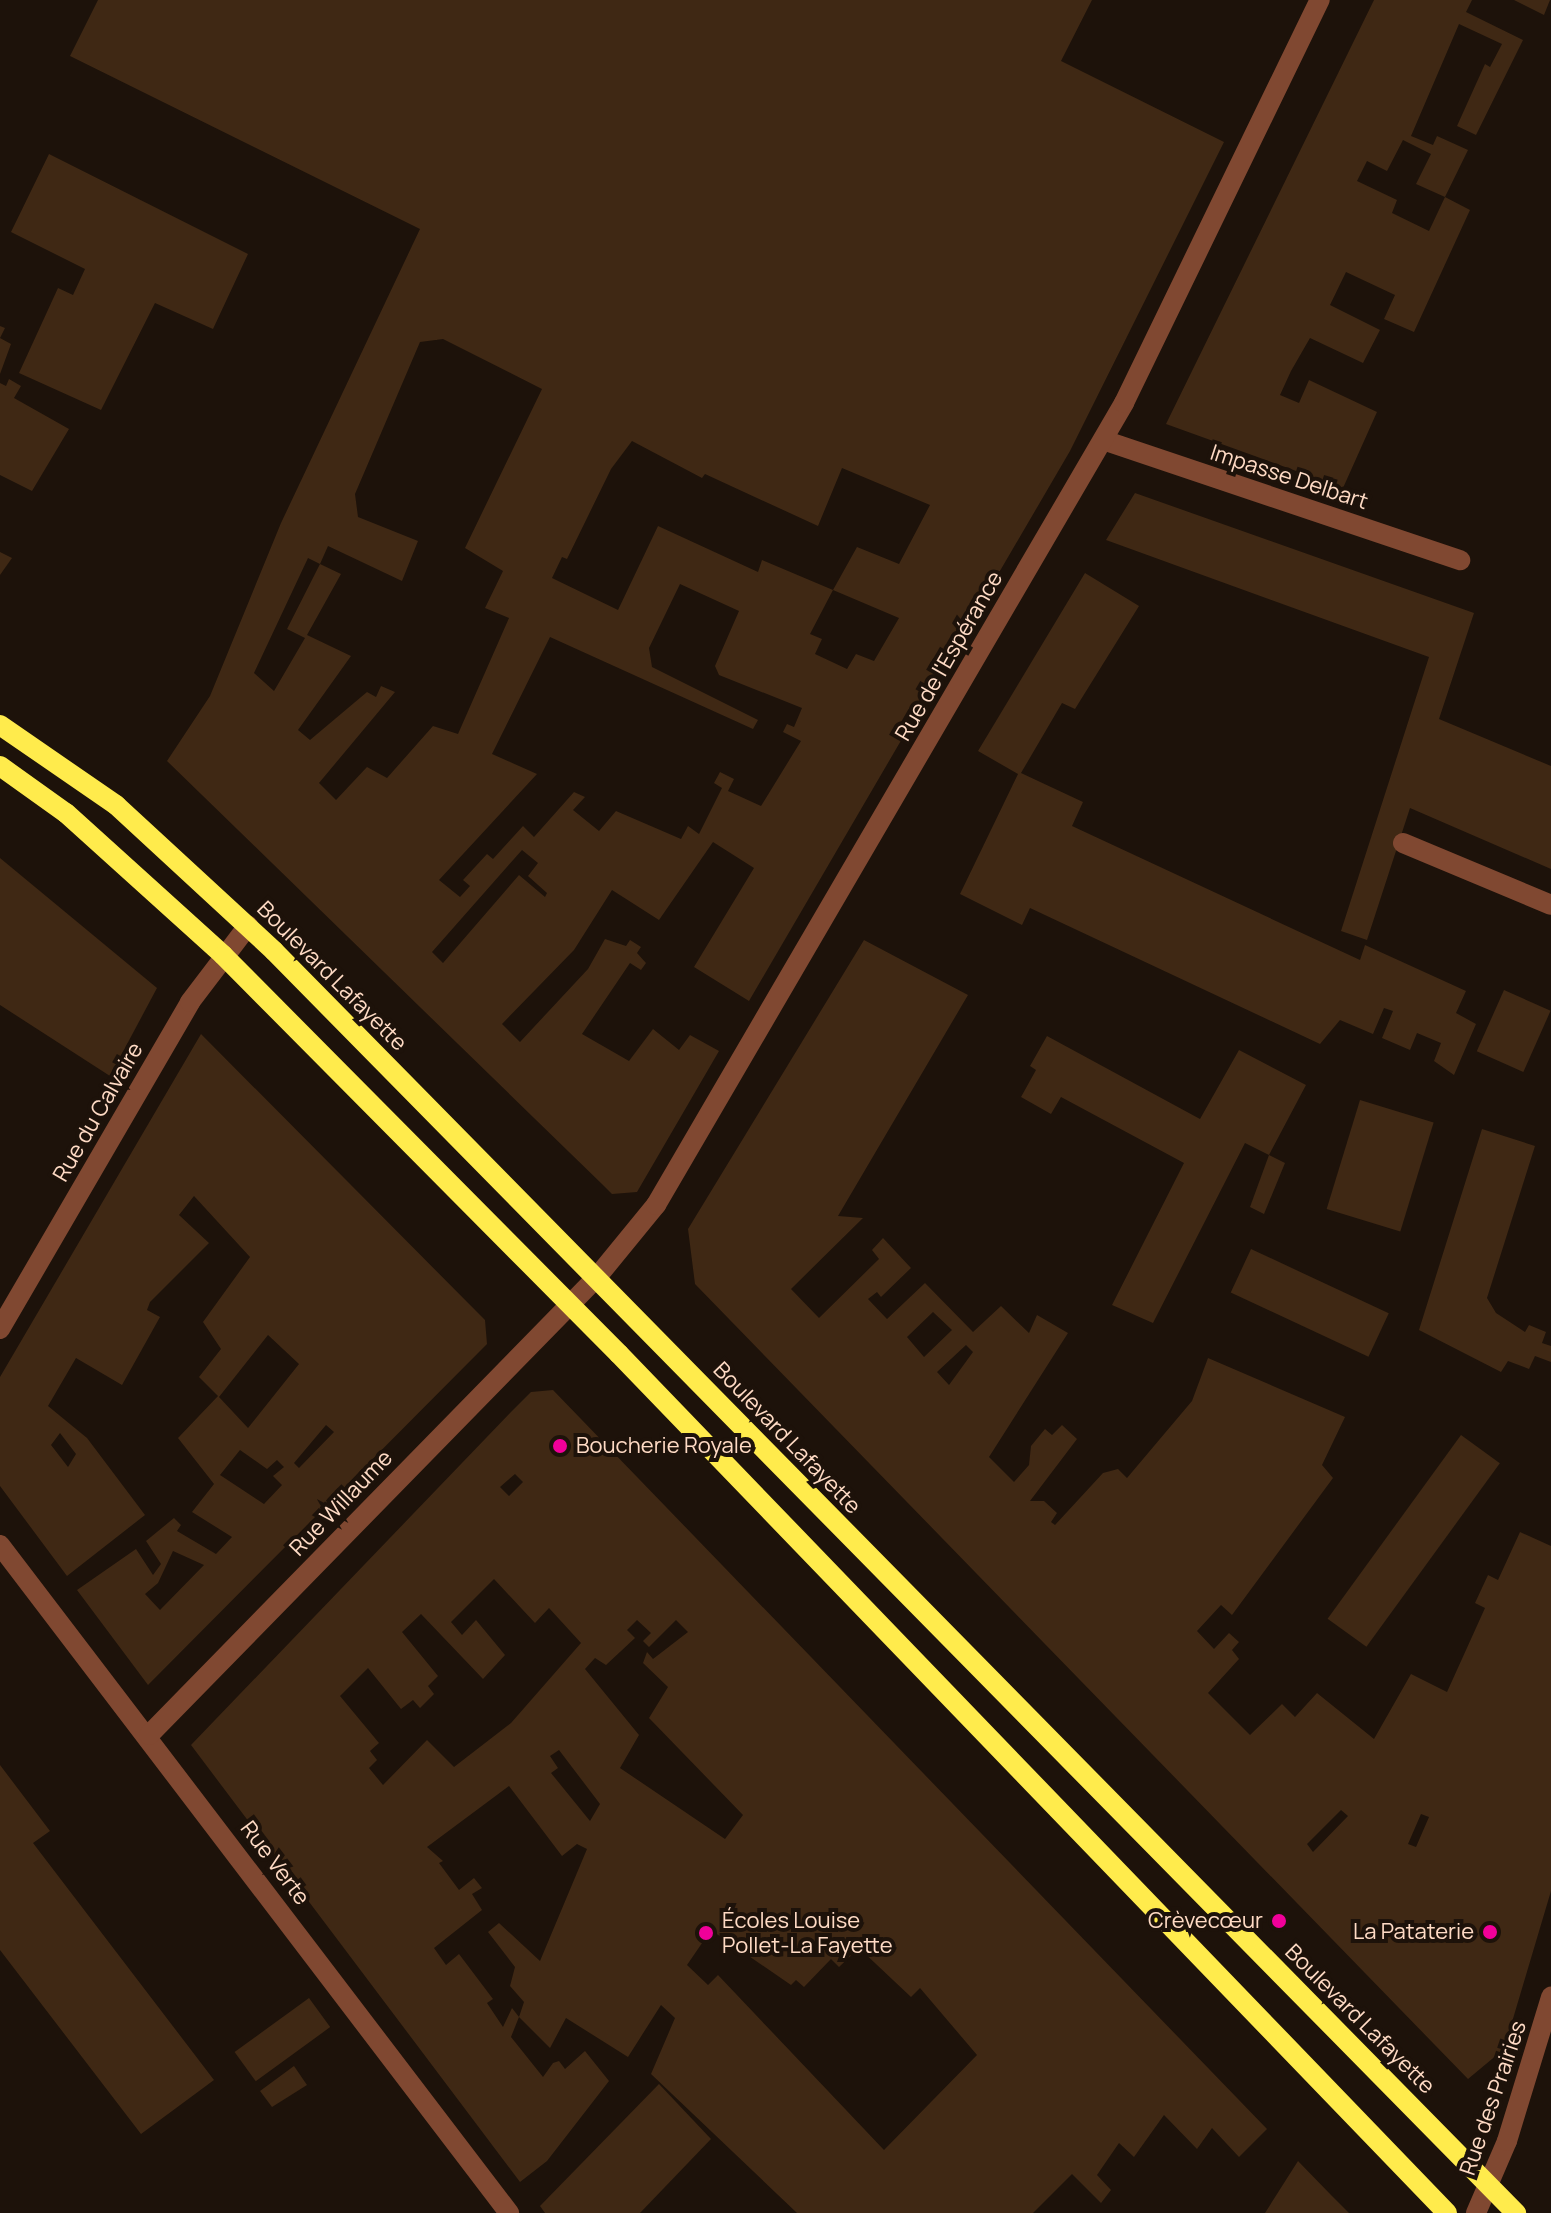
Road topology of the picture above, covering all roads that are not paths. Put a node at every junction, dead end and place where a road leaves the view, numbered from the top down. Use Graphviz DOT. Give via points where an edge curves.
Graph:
graph roads {
  1 [pos="1320,0"];
  2 [pos="1103,440"];
  3 [pos="1460,560"];
  4 [pos="0,725"];
  5 [pos="0,766"];
  6 [pos="1403,843"];
  7 [pos="1551,905"];
  8 [pos="248,926"];
  9 [pos="223,955"];
  10 [pos="597,1277"];
  11 [pos="569,1305"];
  12 [pos="0,1329"];
  13 [pos="0,1545"];
  14 [pos="149,1735"];
  15 [pos="1551,1997"];
  16 [pos="1490,2186"];
  17 [pos="509,2213"];
  18 [pos="1447,2213"];
  19 [pos="1476,2213"];
  20 [pos="1516,2213"];
  1 -- 2 [label="street, Rue de l'Espérance" via="1162,330"];
  2 -- 3 [label="street, Impasse Delbart"];
  2 -- 10 [label="street, Rue de l'Espérance" via="656,1205"];
  4 -- 8 [label="main road, Boulevard Lafayette" via="116,805"];
  5 -- 9 [label="main road" via="66,813"];
  6 -- 7 [label="street"];
  8 -- 9 [label="street, Rue du Calvaire"];
  8 -- 10 [label="main road, Boulevard Lafayette"];
  9 -- 11 [label="main road"];
  9 -- 12 [label="street, Rue du Calvaire" via="190,1002"];
  10 -- 11 [label="street, Rue de l'Espérance"];
  10 -- 16 [label="main road, Boulevard Lafayette"];
  11 -- 14 [label="street, Rue Willaume"];
  11 -- 18 [label="main road"];
  13 -- 14 [label="street, Rue Verte"];
  14 -- 17 [label="street, Rue Verte"];
  15 -- 16 [label="street, Rue des Prairies"];
  16 -- 19 [label="street, Rue des Prairies"];
  16 -- 20 [label="main road, Boulevard Lafayette"];
}
